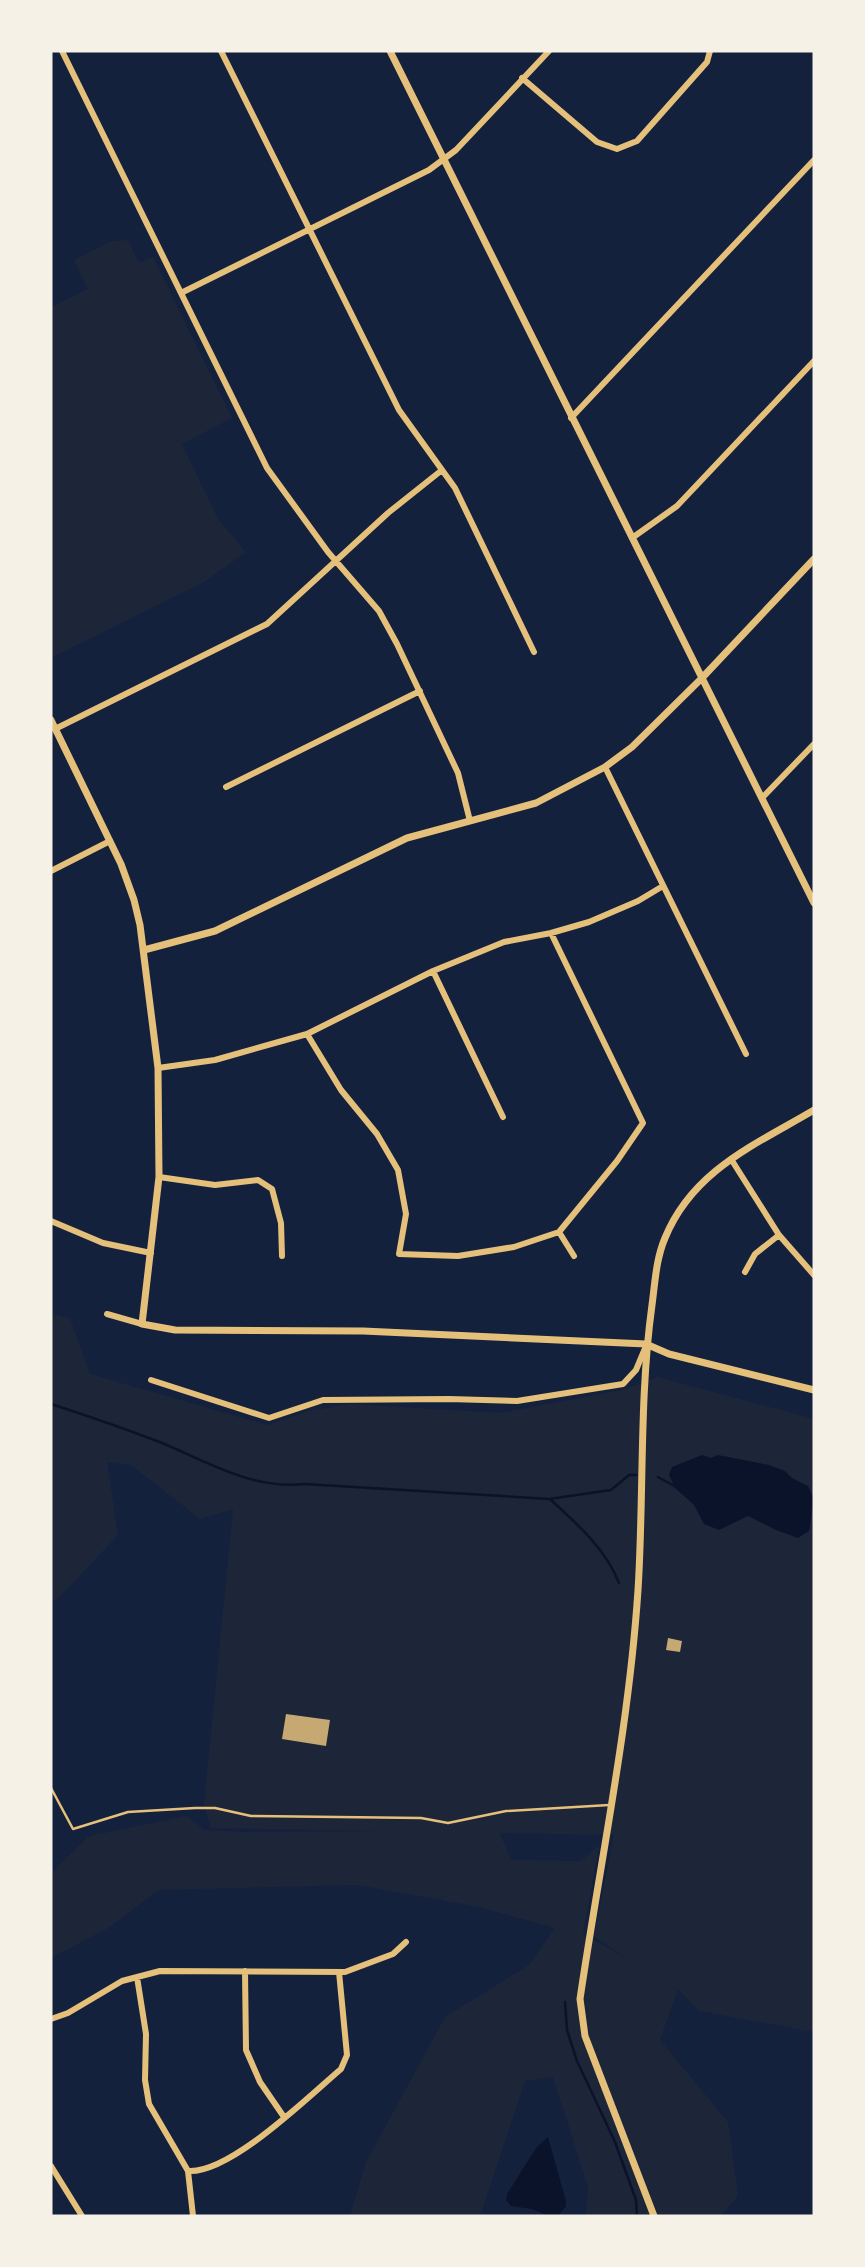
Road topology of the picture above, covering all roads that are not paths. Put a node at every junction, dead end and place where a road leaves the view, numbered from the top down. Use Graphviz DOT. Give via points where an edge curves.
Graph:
graph roads {
  1 [pos="62,51"];
  2 [pos="221,51"];
  3 [pos="390,51"];
  4 [pos="549,51"];
  5 [pos="710,51"];
  6 [pos="522,78"];
  7 [pos="814,160"];
  8 [pos="444,161"];
  9 [pos="309,231"];
  10 [pos="181,293"];
  11 [pos="814,361"];
  12 [pos="571,418"];
  13 [pos="442,470"];
  14 [pos="632,538"];
  15 [pos="814,559"];
  16 [pos="336,561"];
  17 [pos="534,652"];
  18 [pos="701,679"];
  19 [pos="420,691"];
  20 [pos="51,720"];
  21 [pos="55,729"];
  22 [pos="814,744"];
  23 [pos="605,767"];
  24 [pos="226,787"];
  25 [pos="762,798"];
  26 [pos="470,821"];
  27 [pos="110,841"];
  28 [pos="51,871"];
  29 [pos="663,886"];
  30 [pos="814,903"];
  31 [pos="551,933"];
  32 [pos="144,950"];
  33 [pos="433,971"];
  34 [pos="307,1034"];
  35 [pos="746,1054"];
  36 [pos="159,1068"];
  37 [pos="814,1110"];
  38 [pos="503,1117"];
  39 [pos="731,1159"];
  40 [pos="159,1177"];
  41 [pos="51,1221"];
  42 [pos="559,1232"];
  43 [pos="779,1235"];
  44 [pos="151,1253"];
  45 [pos="282,1256"];
  46 [pos="574,1256"];
  47 [pos="745,1272"];
  48 [pos="814,1275"];
  49 [pos="107,1314"];
  50 [pos="142,1324"];
  51 [pos="646,1344"];
  52 [pos="151,1380"];
  53 [pos="814,1390"];
  54 [pos="51,1788"];
  55 [pos="610,1805"];
  56 [pos="406,1942"];
  57 [pos="245,1971"];
  58 [pos="339,1972"];
  59 [pos="137,1977"];
  60 [pos="51,2019"];
  61 [pos="284,2117"];
  62 [pos="51,2165"];
  63 [pos="188,2171"];
  64 [pos="82,2216"];
  65 [pos="193,2216"];
  66 [pos="654,2216"];
  1 -- 10 [label="street"];
  2 -- 9 [label="street"];
  3 -- 8 [label="street"];
  4 -- 6 [label="street"];
  5 -- 6 [label="street" via="707,62 638,141 617,149 597,142"];
  6 -- 8 [label="street"];
  7 -- 12 [label="street"];
  8 -- 9 [label="street"];
  8 -- 12 [label="street"];
  9 -- 10 [label="street"];
  9 -- 13 [label="street" via="399,410"];
  10 -- 16 [label="street" via="267,468"];
  11 -- 14 [label="street" via="677,506"];
  12 -- 14 [label="street"];
  13 -- 16 [label="street"];
  13 -- 17 [label="street"];
  14 -- 18 [label="street"];
  15 -- 18 [label="street"];
  16 -- 19 [label="street" via="379,611"];
  16 -- 21 [label="street" via="267,624"];
  18 -- 23 [label="street" via="632,747"];
  18 -- 25 [label="street"];
  19 -- 24 [label="street"];
  19 -- 26 [label="street" via="462,783"];
  20 -- 21 [label="street"];
  21 -- 27 [label="street"];
  22 -- 25 [label="street"];
  23 -- 26 [label="street" via="536,803"];
  23 -- 29 [label="street"];
  25 -- 30 [label="street"];
  26 -- 32 [label="street" via="407,838 215,931"];
  27 -- 28 [label="street"];
  27 -- 32 [label="street" via="134,900"];
  29 -- 31 [label="street" via="589,922"];
  29 -- 35 [label="street"];
  31 -- 33 [label="street" via="504,942"];
  31 -- 42 [label="street" via="643,1123"];
  32 -- 36 [label="street"];
  33 -- 34 [label="street"];
  33 -- 38 [label="street"];
  34 -- 36 [label="street" via="215,1060"];
  34 -- 42 [label="street" via="398,1170 406,1214 399,1254 458,1256 513,1247"];
  36 -- 40 [label="street"];
  37 -- 39 [label="street"];
  39 -- 43 [label="street"];
  39 -- 51 [label="street" via="709,1174 692,1194 664,1239"];
  40 -- 44 [label="street"];
  40 -- 45 [label="street" via="215,1185 258,1180 272,1189 281,1223"];
  41 -- 44 [label="street" via="103,1243"];
  42 -- 46 [label="street"];
  43 -- 47 [label="street" via="755,1254"];
  43 -- 48 [label="street"];
  44 -- 50 [label="street"];
  49 -- 50 [label="street"];
  50 -- 51 [label="street" via="175,1330 363,1331"];
  51 -- 52 [label="street" via="636,1370 623,1384 517,1401 323,1400 270,1418"];
  51 -- 53 [label="street" via="669,1354"];
  51 -- 55 [label="street" via="637,1597"];
  54 -- 55 [label="lane" via="73,1829 128,1812 195,1808 251,1816 421,1818 448,1823 506,1811"];
  55 -- 66 [label="street" via="581,2017"];
  56 -- 58 [label="street" via="393,1954"];
  57 -- 58 [label="street"];
  57 -- 59 [label="street" via="160,1971"];
  57 -- 61 [label="street" via="246,2050 260,2082"];
  58 -- 61 [label="street" via="347,2055 341,2069"];
  59 -- 60 [label="street"];
  59 -- 63 [label="street" via="146,2034 149,2104"];
  61 -- 63 [label="street" via="243,2151 200,2172"];
  62 -- 64 [label="street"];
  63 -- 65 [label="street"];
}
